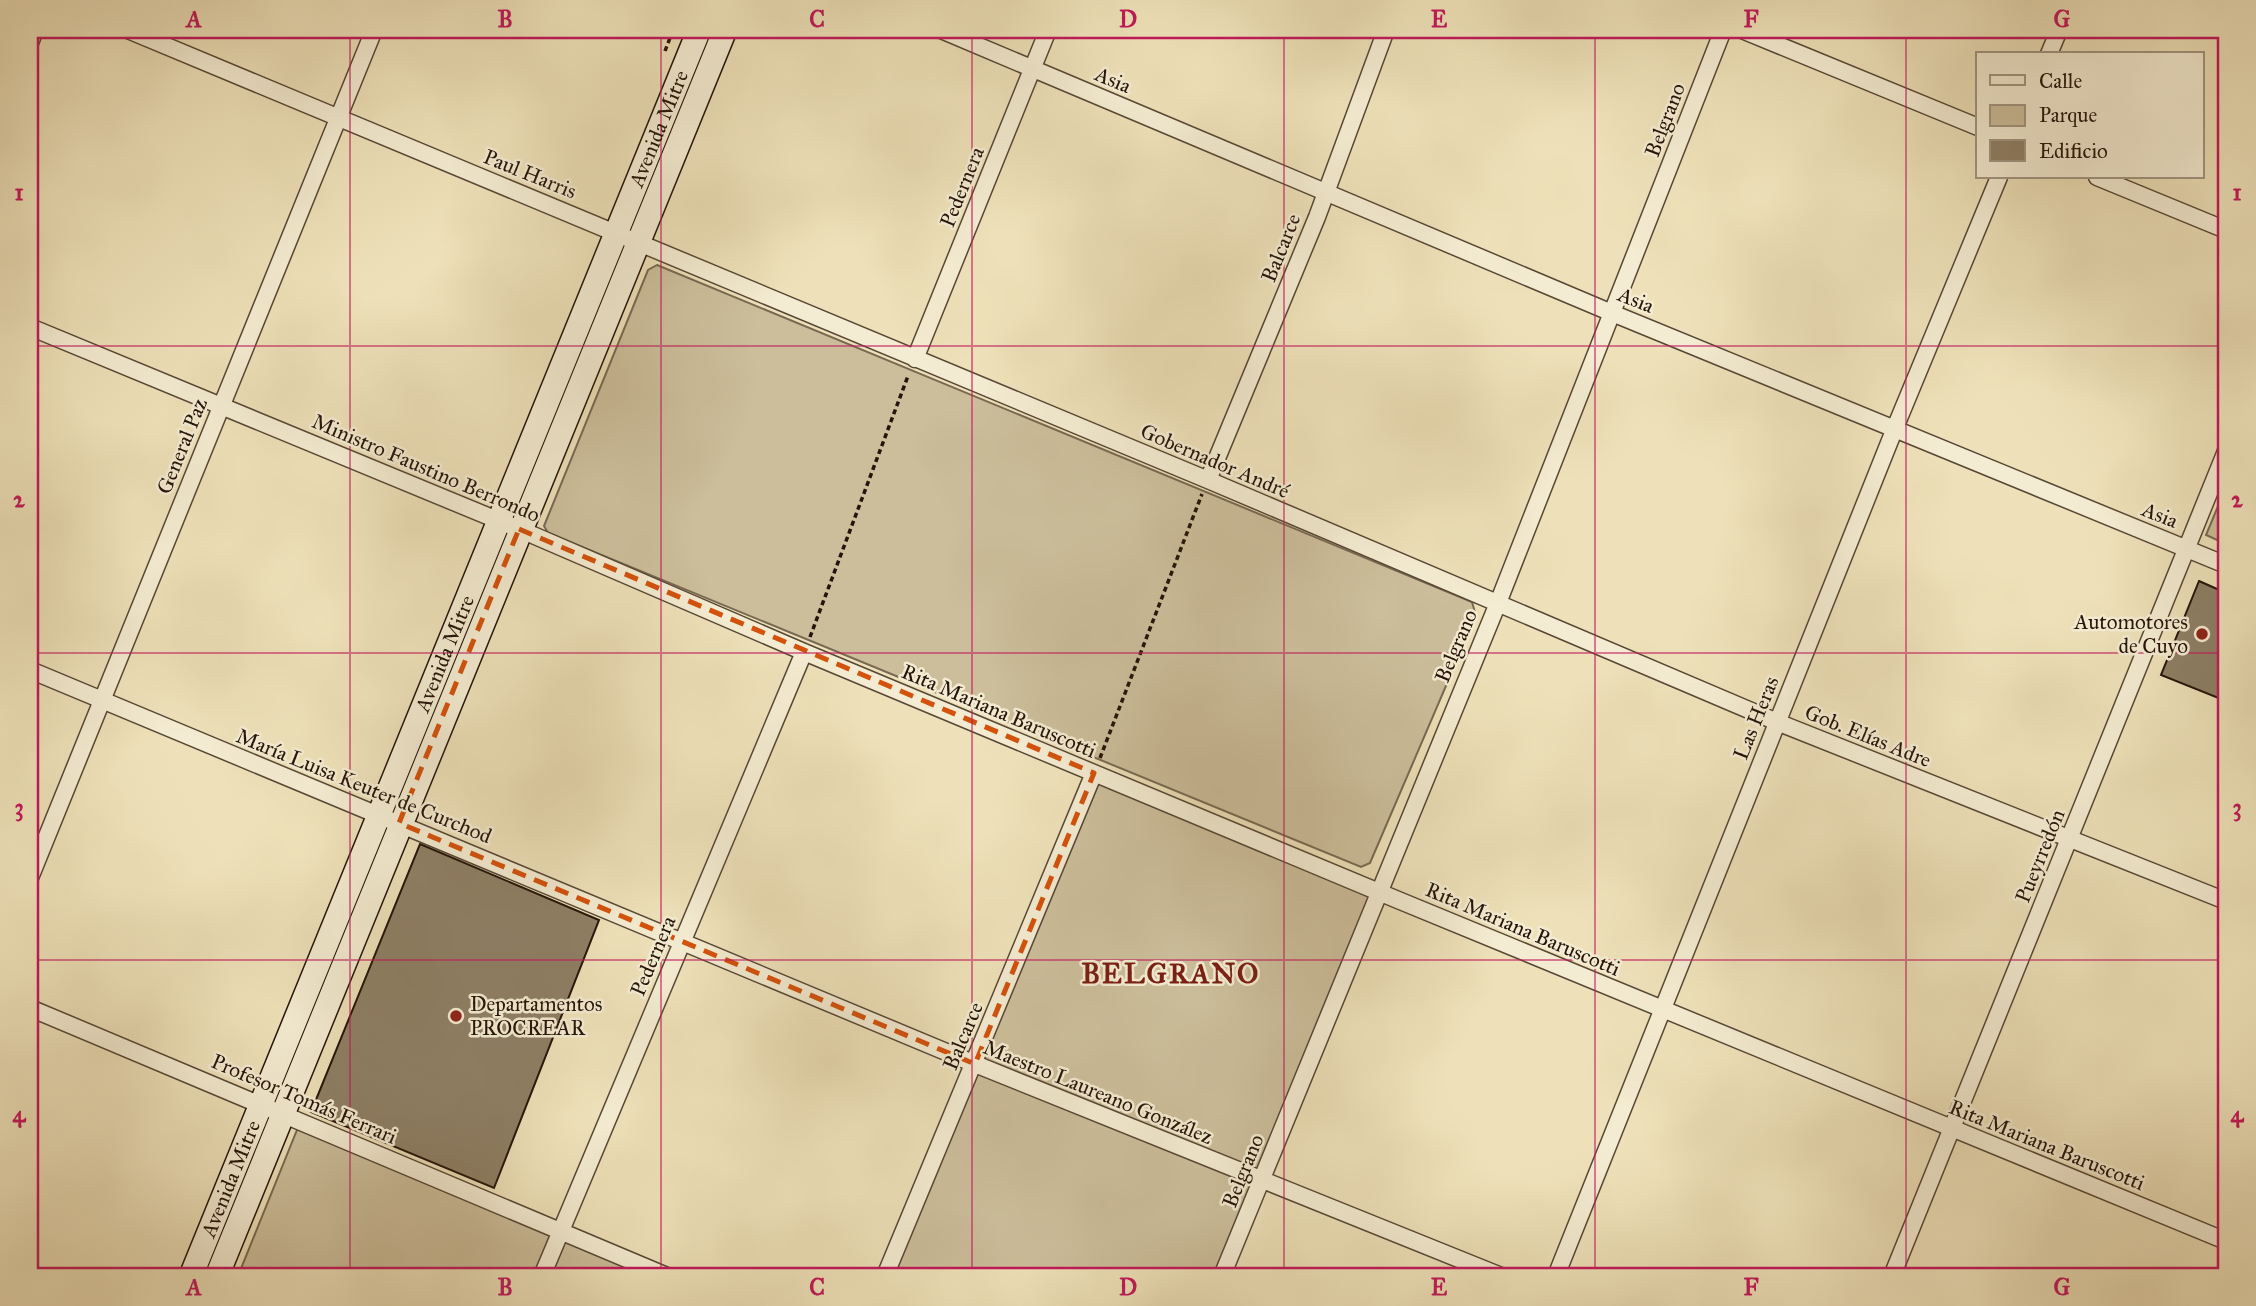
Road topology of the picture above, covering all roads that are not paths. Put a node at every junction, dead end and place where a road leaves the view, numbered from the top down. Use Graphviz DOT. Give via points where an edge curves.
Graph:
graph roads {
  1 [pos="35,30"];
  2 [pos="128,30"];
  3 [pos="374,30"];
  4 [pos="699,30"];
  5 [pos="724,30"];
  6 [pos="940,30"];
  7 [pos="1048,30"];
  8 [pos="1386,30"];
  9 [pos="1723,30"];
  10 [pos="1742,30"];
  11 [pos="2059,30"];
  12 [pos="30,43"];
  13 [pos="2050,52"];
  14 [pos="1032,68"];
  15 [pos="338,119"];
  16 [pos="1976,126"];
  17 [pos="1999,178"];
  18 [pos="2099,178"];
  19 [pos="1325,192"];
  20 [pos="2226,230"];
  21 [pos="628,236"];
  22 [pos="1612,313"];
  23 [pos="30,327"];
  24 [pos="915,359"];
  25 [pos="221,406"];
  26 [pos="1895,428"];
  27 [pos="2226,451"];
  28 [pos="1208,480"];
  29 [pos="509,525"];
  30 [pos="2188,549"];
  31 [pos="2226,565"];
  32 [pos="1498,603"];
  33 [pos="804,652"];
  34 [pos="30,670"];
  35 [pos="101,700"];
  36 [pos="1777,722"];
  37 [pos="1094,773"];
  38 [pos="390,819"];
  39 [pos="2069,840"];
  40 [pos="30,878"];
  41 [pos="1378,891"];
  42 [pos="2226,901"];
  43 [pos="683,940"];
  44 [pos="30,1008"];
  45 [pos="1662,1010"];
  46 [pos="975,1064"];
  47 [pos="262,1104"];
  48 [pos="283,1113"];
  49 [pos="1950,1128"];
  50 [pos="1261,1182"];
  51 [pos="560,1231"];
  52 [pos="2226,1241"];
  53 [pos="191,1276"];
  54 [pos="217,1276"];
  55 [pos="542,1276"];
  56 [pos="667,1276"];
  57 [pos="885,1276"];
  58 [pos="1222,1276"];
  59 [pos="1501,1276"];
  60 [pos="1556,1276"];
  61 [pos="1892,1276"];
  1 -- 12 [label="street"];
  2 -- 15 [label="street, Paul Harris"];
  3 -- 15 [label="street, General Paz"];
  4 -- 21 [label="main road, Avenida Mitre"];
  5 -- 21 [label="main road, Avenida Mitre"];
  6 -- 14 [label="street, Asia"];
  7 -- 14 [label="street, Pedernera"];
  8 -- 19 [label="street, Balcarce"];
  9 -- 22 [label="street, Belgrano"];
  10 -- 16 [label="street"];
  11 -- 13 [label="street"];
  14 -- 19 [label="street, Asia"];
  14 -- 24 [label="street, Pedernera"];
  15 -- 21 [label="street, Paul Harris"];
  15 -- 25 [label="street, General Paz"];
  17 -- 26 [label="street, Las Heras"];
  18 -- 20 [label="street"];
  19 -- 22 [label="street, Asia"];
  19 -- 28 [label="street, Balcarce"];
  21 -- 24 [label="street, Paul Harris"];
  21 -- 29 [label="main road, Avenida Mitre"];
  22 -- 26 [label="street, Asia"];
  22 -- 32 [label="street, Belgrano"];
  23 -- 25 [label="street, Ministro Faustino Berrondo"];
  24 -- 28 [label="street, Gobernador André"];
  25 -- 29 [label="street, Ministro Faustino Berrondo"];
  25 -- 35 [label="street, General Paz"];
  26 -- 30 [label="street, Asia"];
  26 -- 36 [label="street, Las Heras"];
  27 -- 30 [label="street, Pueyrredón"];
  28 -- 32 [label="street, Gobernador André"];
  29 -- 33 [label="street, Ministro Faustino Berrondo"];
  29 -- 38 [label="main road, Avenida Mitre"];
  30 -- 31 [label="street, Asia"];
  30 -- 39 [label="street, Pueyrredón"];
  32 -- 36 [label="street, Gob. Elías Adre"];
  32 -- 41 [label="street, Belgrano"];
  33 -- 37 [label="street, Rita Mariana Baruscotti"];
  33 -- 43 [label="street, Pedernera"];
  34 -- 35 [label="street, María Luisa Keuter de Curchod"];
  35 -- 38 [label="street, María Luisa Keuter de Curchod"];
  35 -- 40 [label="street, General Paz"];
  36 -- 39 [label="street, Gob. Elías Adre"];
  36 -- 45 [label="street, Las Heras"];
  37 -- 41 [label="street, Rita Mariana Baruscotti"];
  37 -- 46 [label="street, Balcarce"];
  38 -- 43 [label="street, María Luisa Keuter de Curchod"];
  38 -- 47 [label="main road, Avenida Mitre"];
  38 -- 48 [label="main road, Avenida Mitre"];
  39 -- 42 [label="street, Gob. Elías Adre"];
  39 -- 49 [label="street, Pueyrredón"];
  41 -- 45 [label="street, Rita Mariana Baruscotti"];
  41 -- 50 [label="street, Belgrano"];
  43 -- 46 [label="street, Maestro Laureano González"];
  43 -- 51 [label="street, Pedernera"];
  44 -- 47 [label="street, Profesor Tomás Ferrari"];
  45 -- 49 [label="street, Rita Mariana Baruscotti"];
  45 -- 60 [label="street, Las Heras"];
  46 -- 50 [label="street, Maestro Laureano González"];
  46 -- 57 [label="street, Balcarce"];
  47 -- 48 [label="street, Profesor Tomás Ferrari"];
  47 -- 53 [label="main road, Avenida Mitre"];
  48 -- 51 [label="street, Profesor Tomás Ferrari"];
  48 -- 54 [label="main road, Avenida Mitre"];
  49 -- 52 [label="street, Rita Mariana Baruscotti"];
  49 -- 61 [label="street, Pueyrredón"];
  50 -- 58 [label="street, Belgrano"];
  50 -- 59 [label="street, Maestro Laureano González"];
  51 -- 55 [label="street, Pedernera"];
  51 -- 56 [label="street, Profesor Tomás Ferrari"];
}
